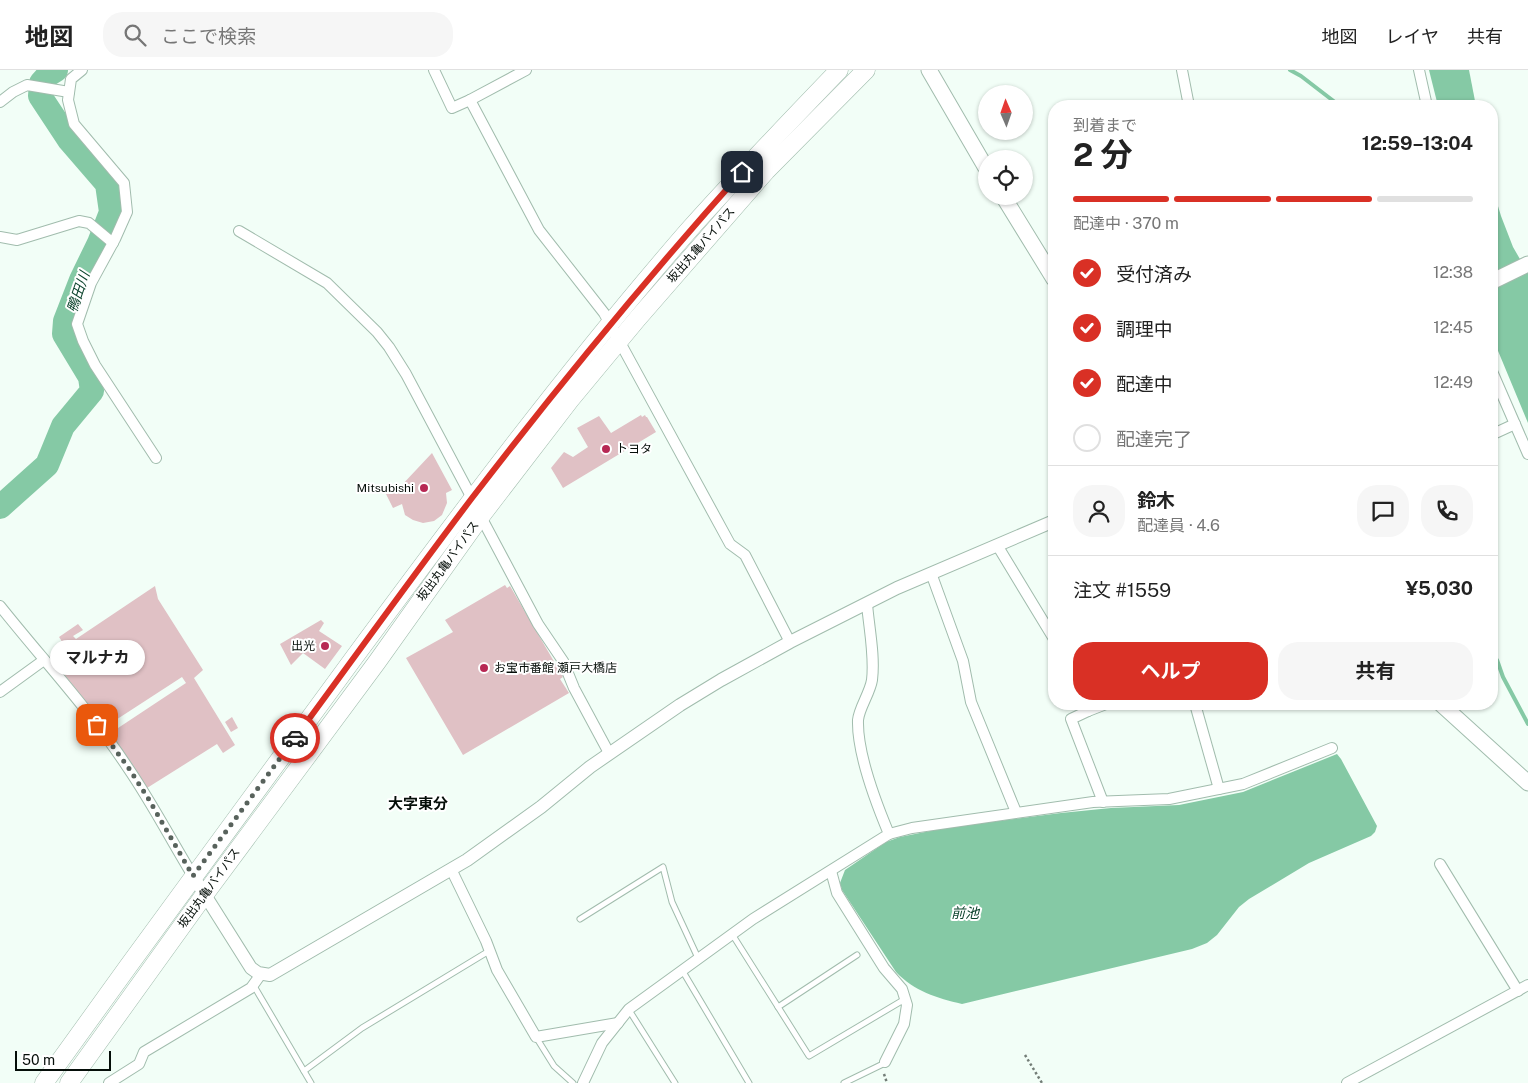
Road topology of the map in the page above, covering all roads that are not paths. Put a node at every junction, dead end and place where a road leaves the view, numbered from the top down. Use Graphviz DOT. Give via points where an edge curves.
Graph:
graph roads {
  1 [pos="82,70"];
  2 [pos="434,70"];
  3 [pos="526,70"];
  4 [pos="838,70"];
  5 [pos="866,70"];
  6 [pos="929,70"];
  7 [pos="1182,70"];
  8 [pos="1418,70"];
  9 [pos="69,92"];
  10 [pos="470,100"];
  11 [pos="1188,100"];
  12 [pos="1426,100"];
  13 [pos="0,102"];
  14 [pos="978,154"];
  15 [pos="1009,205"];
  16 [pos="240,231"];
  17 [pos="0,237"];
  18 [pos="113,243"];
  19 [pos="1528,264"];
  20 [pos="1048,269"];
  21 [pos="1498,279"];
  22 [pos="610,324"];
  23 [pos="618,341"];
  24 [pos="1498,385"];
  25 [pos="1515,424"];
  26 [pos="1498,432"];
  27 [pos="1528,454"];
  28 [pos="156,458"];
  29 [pos="472,498"];
  30 [pos="481,516"];
  31 [pos="1048,524"];
  32 [pos="997,545"];
  33 [pos="931,573"];
  34 [pos="867,604"];
  35 [pos="0,606"];
  36 [pos="1048,629"];
  37 [pos="790,642"];
  38 [pos="44,660"];
  39 [pos="0,692"];
  40 [pos="1083,710"];
  41 [pos="1197,710"];
  42 [pos="1448,710"];
  43 [pos="1332,748"];
  44 [pos="609,753"];
  45 [pos="1528,783"];
  46 [pos="1219,789"];
  47 [pos="1103,802"];
  48 [pos="1016,812"];
  49 [pos="889,834"];
  50 [pos="1440,864"];
  51 [pos="451,869"];
  52 [pos="831,871"];
  53 [pos="193,876"];
  54 [pos="205,894"];
  55 [pos="580,919"];
  56 [pos="732,934"];
  57 [pos="490,951"];
  58 [pos="857,955"];
  59 [pos="698,958"];
  60 [pos="682,970"];
  61 [pos="261,974"];
  62 [pos="254,985"];
  63 [pos="1528,985"];
  64 [pos="1518,991"];
  65 [pos="905,1000"];
  66 [pos="778,1007"];
  67 [pos="629,1009"];
  68 [pos="618,1023"];
  69 [pos="536,1038"];
  70 [pos="885,1062"];
  71 [pos="304,1071"];
  72 [pos="44,1083"];
  73 [pos="69,1083"];
  74 [pos="109,1083"];
  75 [pos="311,1083"];
  76 [pos="573,1083"];
  77 [pos="583,1083"];
  78 [pos="674,1083"];
  79 [pos="749,1083"];
  80 [pos="844,1083"];
  81 [pos="1347,1083"];
  1 -- 9 [label="street" via="71,79"];
  2 -- 10 [label="street" via="452,108"];
  3 -- 10 [label="street"];
  4 -- 22 [label="highway, 坂出丸亀バイパス" via="702,216"];
  5 -- 23 [label="highway, 坂出丸亀バイパス" via="766,171"];
  6 -- 14 [label="main road"];
  7 -- 11 [label="street"];
  8 -- 12 [label="street"];
  9 -- 13 [label="street" via="27,85"];
  9 -- 18 [label="street" via="74,124 124,183 127,212"];
  10 -- 22 [label="street" via="539,230"];
  15 -- 20 [label="main road"];
  16 -- 29 [label="street" via="327,283 377,332 406,374"];
  17 -- 18 [label="street" via="17,240 79,221 89,224"];
  18 -- 28 [label="street" via="91,283 78,324 96,365"];
  19 -- 21 [label="main road"];
  22 -- 23 [label="street"];
  22 -- 29 [label="highway, 坂出丸亀バイパス"];
  23 -- 30 [label="highway, 坂出丸亀バイパス"];
  23 -- 37 [label="street" via="730,544 745,555"];
  24 -- 25 [label="street"];
  25 -- 26 [label="street"];
  25 -- 27 [label="street"];
  29 -- 30 [label="street"];
  29 -- 53 [label="highway, 坂出丸亀バイパス"];
  30 -- 44 [label="street" via="538,624 563,661"];
  30 -- 54 [label="highway, 坂出丸亀バイパス"];
  31 -- 32 [label="street"];
  32 -- 33 [label="street"];
  32 -- 36 [label="street"];
  33 -- 34 [label="street"];
  33 -- 48 [label="street" via="963,661 971,702"];
  34 -- 37 [label="street"];
  34 -- 49 [label="street" via="872,680 858,718 859,736 876,804"];
  35 -- 38 [label="street"];
  37 -- 44 [label="street" via="680,705"];
  38 -- 39 [label="street"];
  38 -- 53 [label="street" via="128,767"];
  40 -- 47 [label="street" via="1071,719"];
  41 -- 46 [label="street"];
  42 -- 45 [label="main road"];
  43 -- 46 [label="street" via="1244,784"];
  44 -- 51 [label="street" via="501,837"];
  46 -- 47 [label="street" via="1169,799"];
  47 -- 48 [label="street"];
  48 -- 49 [label="street"];
  49 -- 52 [label="street"];
  50 -- 64 [label="street"];
  51 -- 57 [label="street"];
  51 -- 61 [label="street" via="270,975"];
  52 -- 56 [label="street"];
  52 -- 65 [label="street" via="837,893 884,968 902,989"];
  53 -- 54 [label="street"];
  53 -- 72 [label="highway, 坂出丸亀バイパス"];
  54 -- 61 [label="street" via="251,968"];
  54 -- 73 [label="highway, 坂出丸亀バイパス"];
  55 -- 59 [label="lane" via="663,867 672,902"];
  56 -- 59 [label="street"];
  56 -- 66 [label="lane"];
  57 -- 69 [label="street" via="497,970"];
  57 -- 71 [label="lane" via="362,1028"];
  58 -- 66 [label="lane"];
  59 -- 60 [label="street"];
  60 -- 67 [label="street"];
  60 -- 79 [label="lane"];
  61 -- 62 [label="street"];
  62 -- 71 [label="lane"];
  62 -- 74 [label="street" via="144,1052 139,1064"];
  63 -- 64 [label="street"];
  64 -- 81 [label="street"];
  65 -- 66 [label="lane" via="809,1056"];
  65 -- 70 [label="street" via="904,1024"];
  67 -- 68 [label="street"];
  67 -- 78 [label="lane"];
  68 -- 69 [label="street"];
  68 -- 77 [label="street" via="602,1043"];
  69 -- 76 [label="lane" via="554,1066"];
  70 -- 80 [label="lane"];
  71 -- 75 [label="lane"];
}
